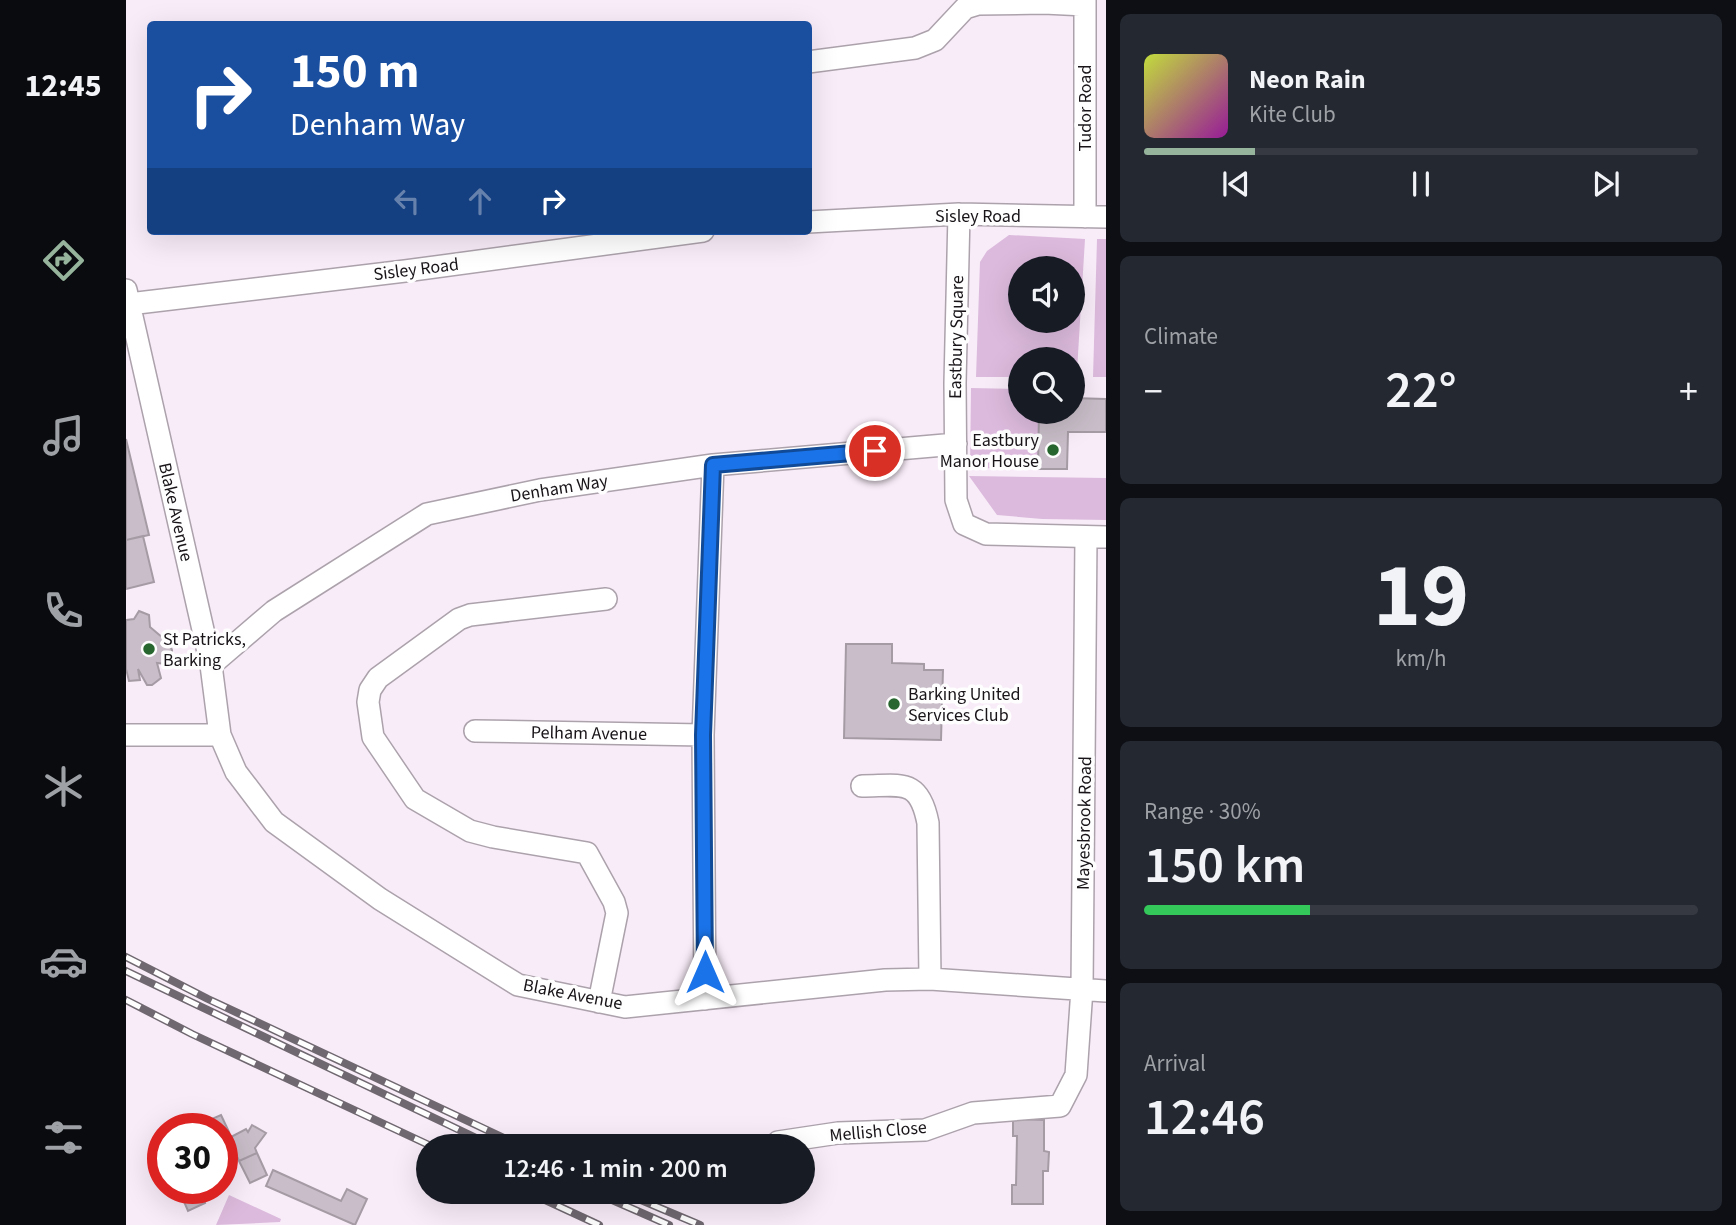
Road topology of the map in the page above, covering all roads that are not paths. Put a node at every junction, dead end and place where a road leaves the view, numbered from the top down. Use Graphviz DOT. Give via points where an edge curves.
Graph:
graph roads {
  1 [pos="1085,3"];
  2 [pos="812,61"];
  3 [pos="959,214"];
  4 [pos="1096,217"];
  5 [pos="812,222"];
  6 [pos="673,235"];
  7 [pos="128,297"];
  8 [pos="956,444"];
  9 [pos="713,465"];
  10 [pos="1096,537"];
  11 [pos="606,599"];
  12 [pos="211,665"];
  13 [pos="475,732"];
  14 [pos="126,735"];
  15 [pos="220,735"];
  16 [pos="703,735"];
  17 [pos="862,786"];
  18 [pos="930,979"];
  19 [pos="1082,989"];
  20 [pos="1106,991"];
  21 [pos="705,999"];
  22 [pos="599,1002"];
  23 [pos="1060,1105"];
  24 [pos="815,1136"];
  1 -- 2 [label="street" via="978,4 965,8 935,40 915,48"];
  1 -- 4 [label="street, Tudor Road"];
  3 -- 4 [label="street, Sisley Road"];
  3 -- 5 [label="street, Sisley Road"];
  3 -- 8 [label="street, Eastbury Square"];
  6 -- 7 [label="street, Sisley Road" via="405,271"];
  7 -- 12 [label="street, Blake Avenue"];
  8 -- 9 [label="street, Denham Way"];
  8 -- 10 [label="street, Eastbury Square" via="956,500 964,523 986,534"];
  9 -- 12 [label="street, Denham Way" via="540,490 427,514 274,611"];
  9 -- 16 [label="street"];
  10 -- 19 [label="street, Mayesbrook Road"];
  11 -- 22 [label="street" via="480,612 459,619 378,678 368,702 373,737 415,799 470,831 587,853 617,913"];
  12 -- 15 [label="street, Blake Avenue"];
  13 -- 16 [label="street, Pelham Avenue"];
  14 -- 15 [label="street"];
  15 -- 22 [label="street, Blake Avenue" via="236,772 274,822 380,900 518,985"];
  16 -- 21 [label="street"];
  17 -- 18 [label="street" via="905,786 922,801 928,823"];
  18 -- 19 [label="street, Blake Avenue"];
  18 -- 21 [label="street, Blake Avenue"];
  19 -- 20 [label="street, Blake Avenue"];
  19 -- 23 [label="street, Mayesbrook Road" via="1076,1075"];
  21 -- 22 [label="street, Blake Avenue" via="625,1007"];
  23 -- 24 [label="street, Mellish Close" via="973,1114 925,1130"];
}
